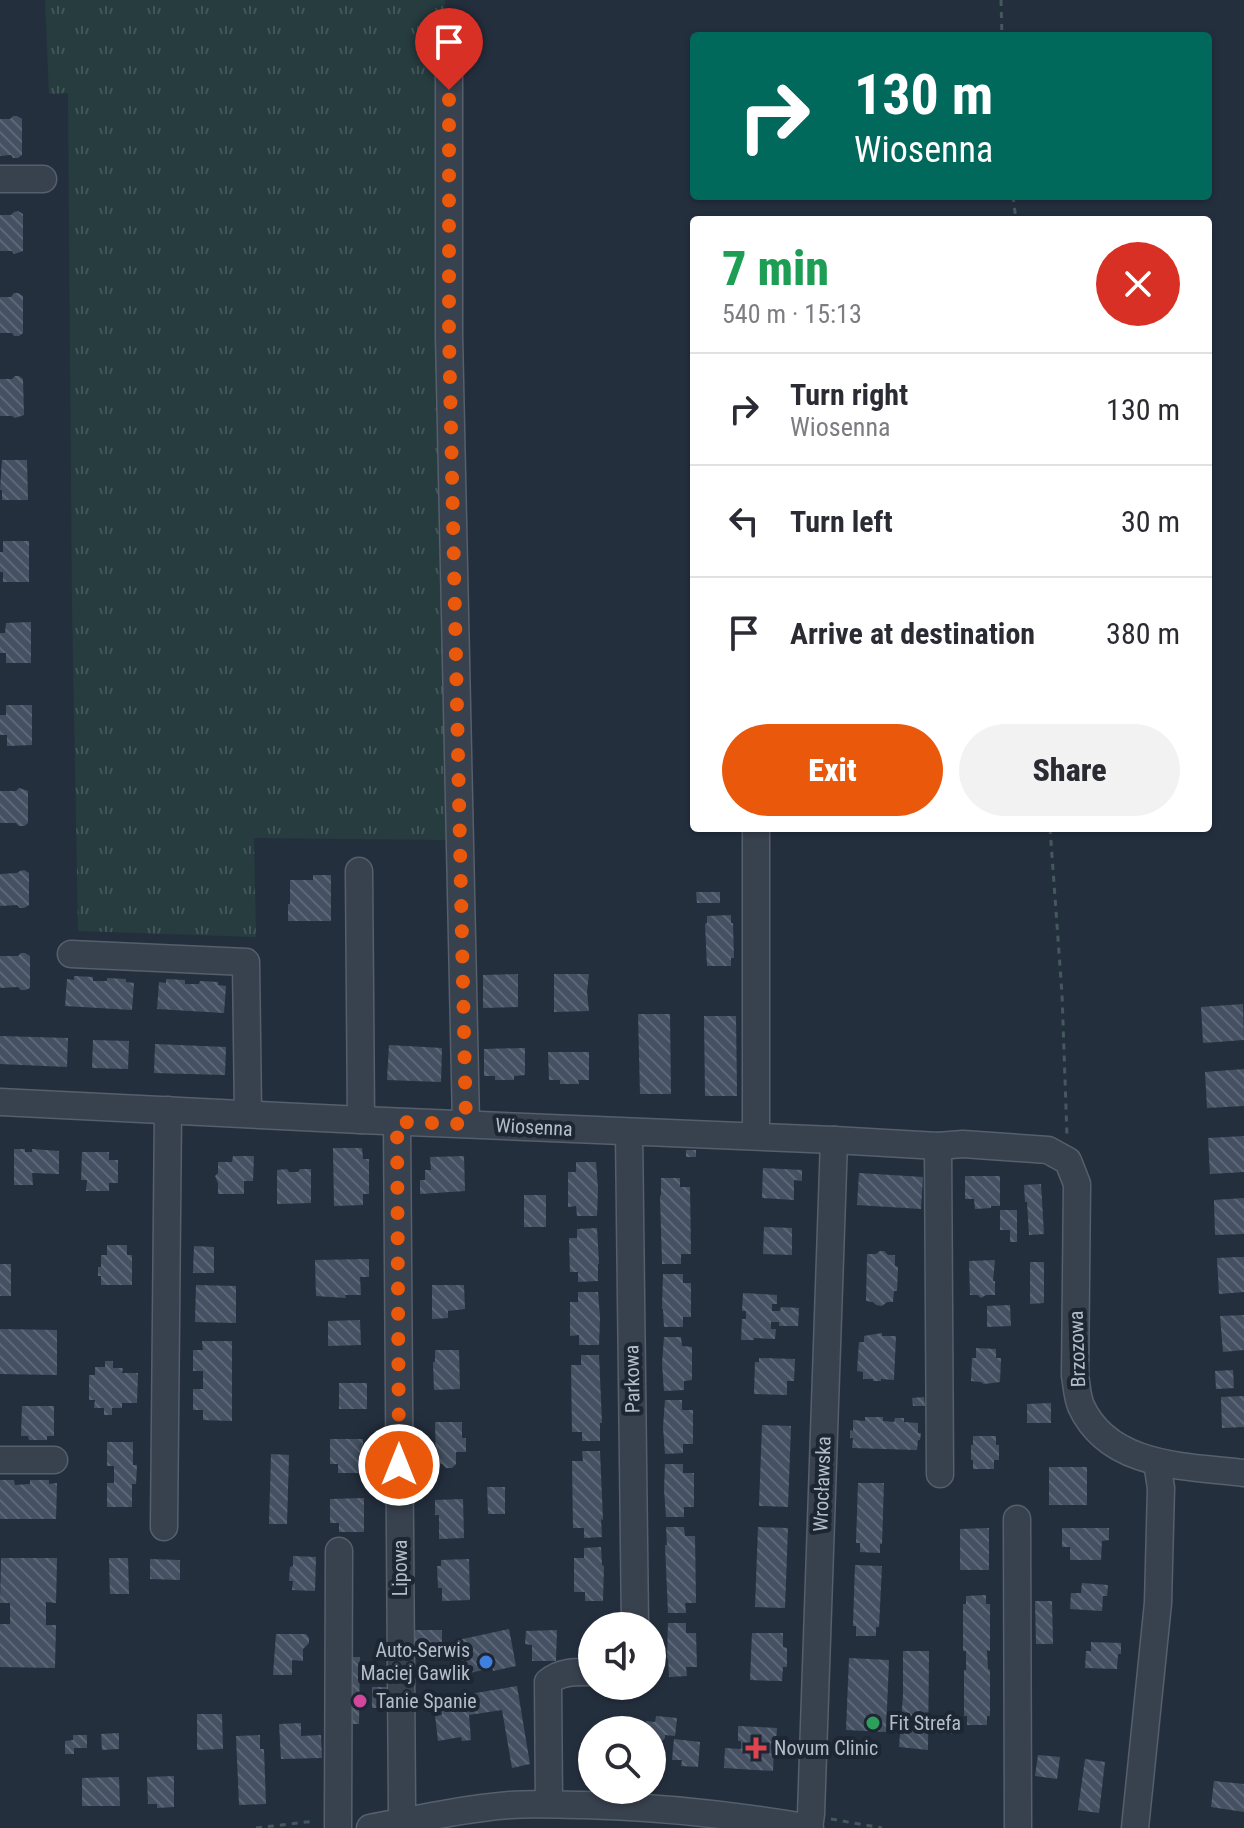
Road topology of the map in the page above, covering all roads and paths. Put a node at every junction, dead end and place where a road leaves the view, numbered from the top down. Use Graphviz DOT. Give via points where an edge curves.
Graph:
graph roads {
  1 [pos="1001,0"];
  2 [pos="1002,32"];
  3 [pos="449,59"];
  4 [pos="0,179"];
  5 [pos="43,179"];
  6 [pos="756,832"];
  7 [pos="1050,832"];
  8 [pos="359,871"];
  9 [pos="71,954"];
  10 [pos="0,1102"];
  11 [pos="168,1110"];
  12 [pos="248,1114"];
  13 [pos="361,1120"];
  14 [pos="397,1122"];
  15 [pos="466,1124"];
  16 [pos="629,1132"];
  17 [pos="756,1136"];
  18 [pos="834,1140"];
  19 [pos="938,1146"];
  20 [pos="1068,1161"];
  21 [pos="0,1460"];
  22 [pos="54,1460"];
  23 [pos="1157,1462"];
  24 [pos="1244,1473"];
  25 [pos="940,1474"];
  26 [pos="1017,1519"];
  27 [pos="164,1527"];
  28 [pos="339,1551"];
  29 [pos="635,1612"];
  30 [pos="578,1673"];
  31 [pos="549,1804"];
  32 [pos="665,1818"];
  33 [pos="404,1822"];
  34 [pos="338,1828"];
  35 [pos="370,1828"];
  36 [pos="810,1828"];
  37 [pos="1018,1828"];
  38 [pos="1135,1828"];
  1 -- 2 [label="path"];
  3 -- 15 [label="street" via="449,351"];
  4 -- 5 [label="street"];
  6 -- 17 [label="street"];
  7 -- 20 [label="path"];
  8 -- 13 [label="street"];
  9 -- 12 [label="street" via="246,962"];
  10 -- 11 [label="street, Wiosenna"];
  11 -- 12 [label="street, Wiosenna"];
  11 -- 27 [label="street"];
  12 -- 13 [label="street, Wiosenna"];
  13 -- 14 [label="street, Wiosenna"];
  14 -- 15 [label="street, Wiosenna"];
  14 -- 33 [label="street, Lipowa"];
  15 -- 16 [label="street, Wiosenna"];
  16 -- 17 [label="street, Wiosenna"];
  16 -- 29 [label="street, Parkowa"];
  17 -- 18 [label="street, Wiosenna"];
  18 -- 19 [label="street, Wiosenna"];
  18 -- 36 [label="street, Wrocławska"];
  19 -- 20 [label="street, Wiosenna" via="1048,1150"];
  19 -- 25 [label="street"];
  20 -- 23 [label="street, Brzozowa" via="1077,1184 1075,1376 1080,1404 1108,1440"];
  21 -- 22 [label="street"];
  23 -- 24 [label="street, Brzozowa"];
  23 -- 38 [label="street" via="1158,1603"];
  26 -- 37 [label="street"];
  28 -- 34 [label="street"];
  30 -- 31 [label="street" via="556,1675 548,1682"];
  31 -- 32 [label="street, Wrocławska"];
  31 -- 33 [label="street, Wrocławska" via="481,1808"];
  32 -- 36 [label="street, Wrocławska" via="719,1814"];
  33 -- 35 [label="street, Wrocławska"];
}
